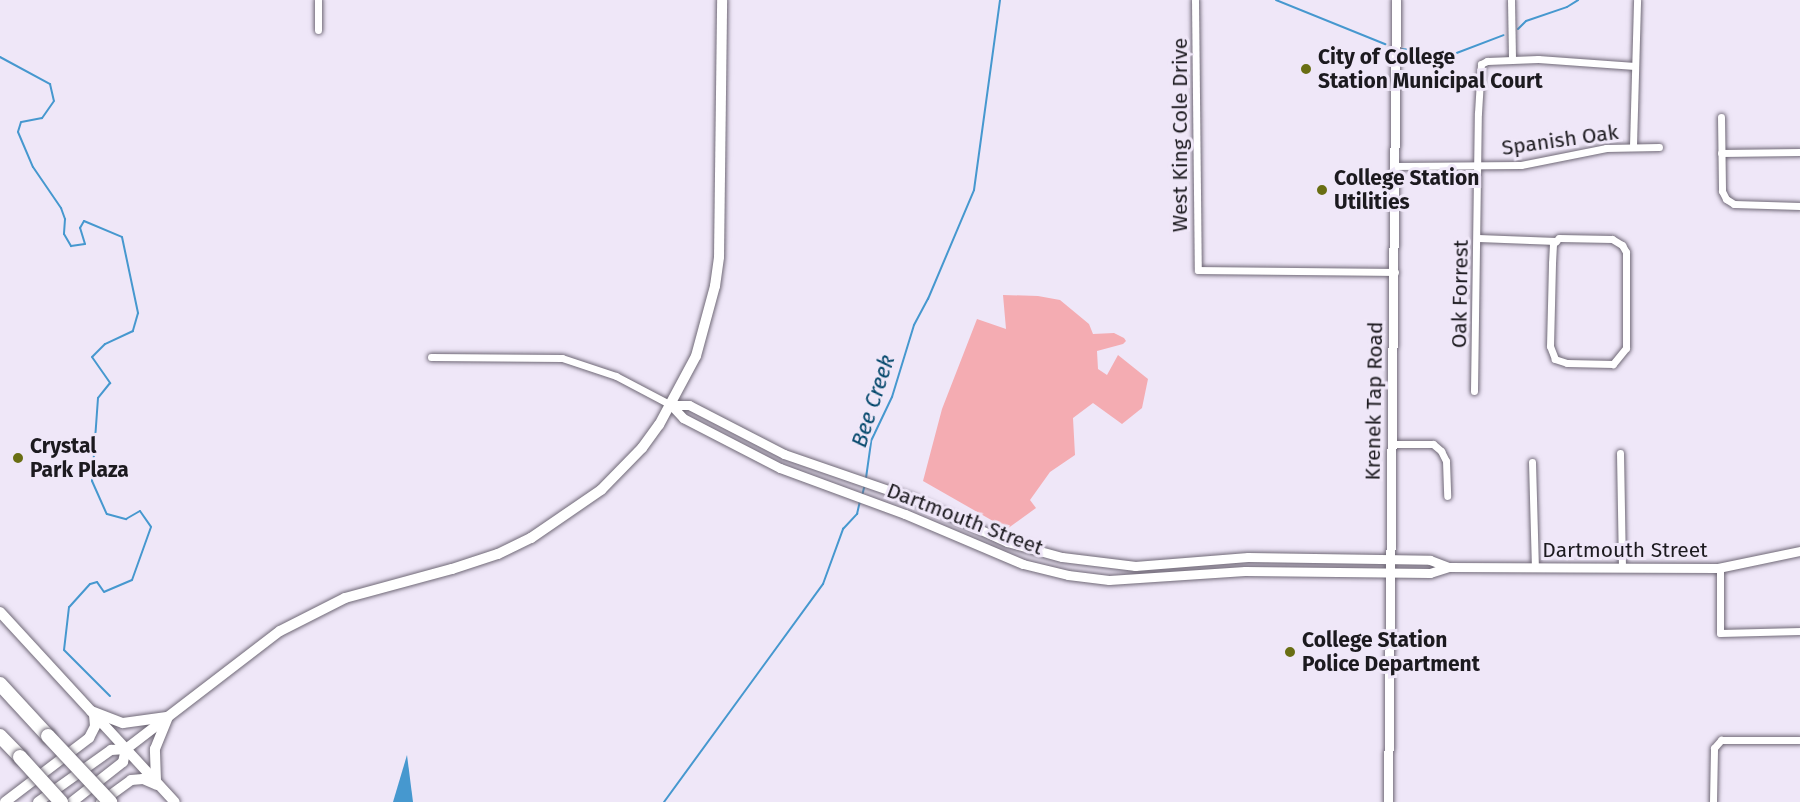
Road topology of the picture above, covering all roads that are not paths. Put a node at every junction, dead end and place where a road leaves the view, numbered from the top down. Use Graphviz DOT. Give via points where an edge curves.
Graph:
graph roads {
  1 [pos="318,0"];
  2 [pos="722,0"];
  3 [pos="1196,0"];
  4 [pos="1396,0"];
  5 [pos="1511,0"];
  6 [pos="1637,0"];
  7 [pos="318,30"];
  8 [pos="1512,59"];
  9 [pos="1635,66"];
  10 [pos="1722,117"];
  11 [pos="1633,146"];
  12 [pos="1659,147"];
  13 [pos="1800,152"];
  14 [pos="1721,153"];
  15 [pos="1394,166"];
  16 [pos="1479,166"];
  17 [pos="1800,206"];
  18 [pos="1478,238"];
  19 [pos="1556,241"];
  20 [pos="1395,272"];
  21 [pos="431,357"];
  22 [pos="1474,391"];
  23 [pos="671,405"];
  24 [pos="1391,444"];
  25 [pos="1620,453"];
  26 [pos="1532,462"];
  27 [pos="1446,496"];
  28 [pos="1800,551"];
  29 [pos="1390,559"];
  30 [pos="1448,567"];
  31 [pos="1535,567"];
  32 [pos="1622,567"];
  33 [pos="1720,568"];
  34 [pos="1390,574"];
  35 [pos="0,612"];
  36 [pos="1800,631"];
  37 [pos="0,684"];
  38 [pos="92,712"];
  39 [pos="168,717"];
  40 [pos="0,736"];
  41 [pos="1800,740"];
  42 [pos="126,749"];
  43 [pos="158,783"];
  44 [pos="5,802"];
  45 [pos="38,802"];
  46 [pos="61,802"];
  47 [pos="72,802"];
  48 [pos="101,802"];
  49 [pos="110,802"];
  50 [pos="175,802"];
  51 [pos="1388,802"];
  52 [pos="1713,802"];
  1 -- 7 [label="street"];
  2 -- 23 [label="main road" via="716,286 696,356"];
  3 -- 20 [label="street, West King Cole Drive" via="1198,270"];
  4 -- 15 [label="street, Krenek Tap Road"];
  5 -- 8 [label="street"];
  6 -- 9 [label="street"];
  8 -- 9 [label="street, Oak Forrest"];
  8 -- 16 [label="street, Oak Forrest" via="1481,64"];
  9 -- 11 [label="street"];
  10 -- 14 [label="street"];
  11 -- 12 [label="street, Spanish Oak"];
  11 -- 16 [label="street, Spanish Oak" via="1591,150 1521,165"];
  13 -- 14 [label="street"];
  14 -- 17 [label="street" via="1722,190 1726,199 1734,204"];
  15 -- 16 [label="street, Spanish Oak"];
  15 -- 20 [label="street, Krenek Tap Road"];
  16 -- 18 [label="street, Oak Forrest"];
  18 -- 19 [label="street"];
  18 -- 22 [label="street, Oak Forrest"];
  19 -- 19 [label="street" via="1550,346 1555,359 1567,363 1613,363 1626,348 1626,252 1612,240"];
  20 -- 24 [label="street, Krenek Tap Road"];
  21 -- 23 [label="street, Dartmouth Street" via="562,358 616,376"];
  23 -- 29 [label="street, Dartmouth Street" via="689,405 760,444 911,498 1039,552 1135,566 1248,556"];
  23 -- 34 [label="street, Dartmouth Street" via="683,418 752,455 1023,564 1091,578 1152,579 1245,572"];
  23 -- 39 [label="main road" via="626,466 601,490 554,524 498,554 365,591 326,608 280,632"];
  24 -- 27 [label="street" via="1433,444 1441,451 1446,461"];
  24 -- 29 [label="street, Krenek Tap Road"];
  25 -- 32 [label="street"];
  26 -- 31 [label="street"];
  28 -- 33 [label="street, Dartmouth Street"];
  29 -- 30 [label="street, Dartmouth Street" via="1430,560"];
  29 -- 34 [label="street, Krenek Tap Road"];
  30 -- 31 [label="street, Dartmouth Street"];
  30 -- 34 [label="street, Dartmouth Street" via="1430,573"];
  31 -- 32 [label="street, Dartmouth Street"];
  32 -- 33 [label="street, Dartmouth Street"];
  33 -- 36 [label="street" via="1720,633"];
  34 -- 51 [label="street, Krenek Tap Road"];
  35 -- 38 [label="main road"];
  37 -- 49 [label="highway, bridge"];
  38 -- 39 [label="main road" via="123,723"];
  38 -- 42 [label="main road"];
  38 -- 44 [label="main road" via="95,726 89,738"];
  39 -- 42 [label="main road"];
  39 -- 43 [label="main road" via="155,749"];
  40 -- 46 [label="highway, bridge"];
  41 -- 52 [label="street" via="1721,740 1714,748"];
  42 -- 43 [label="main road"];
  42 -- 45 [label="main road" via="111,750"];
  42 -- 47 [label="main road" via="123,762"];
  43 -- 48 [label="main road" via="131,780"];
  43 -- 50 [label="main road"];
}
